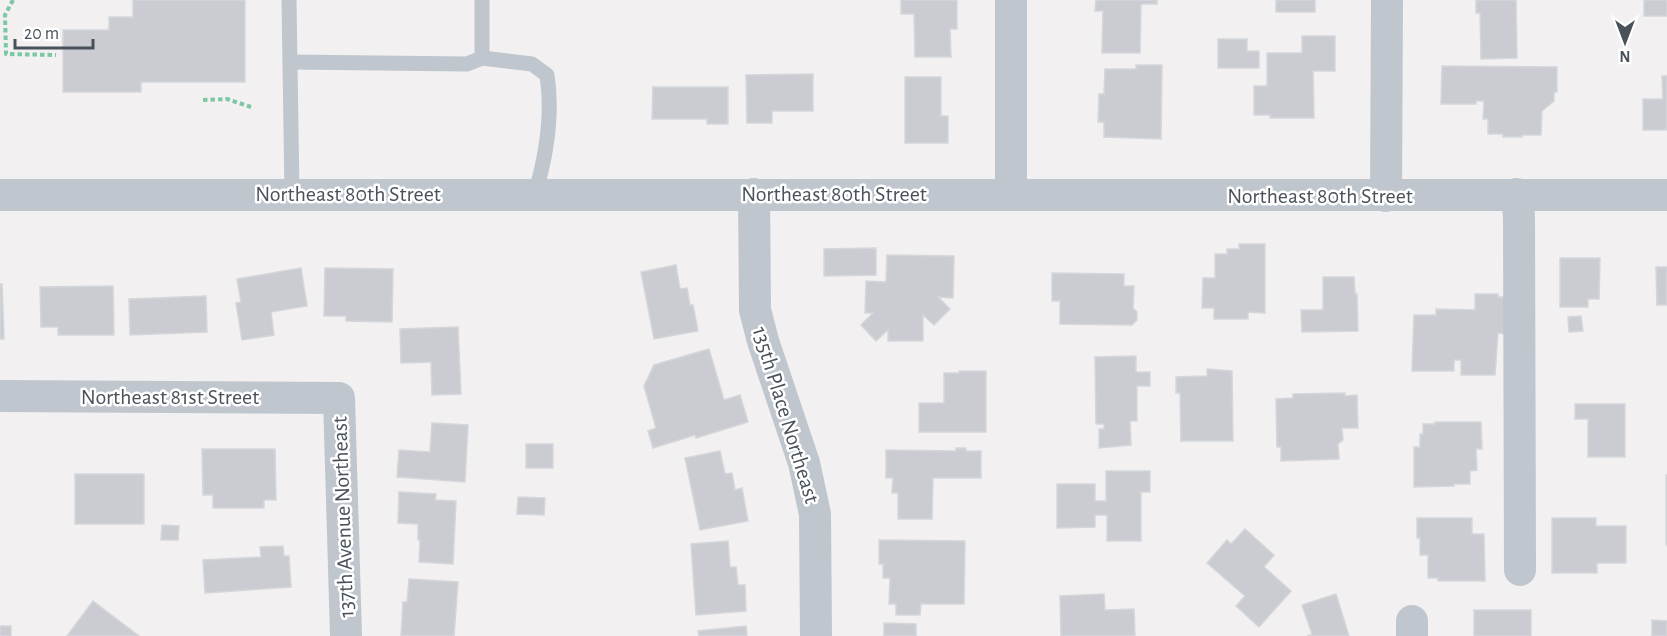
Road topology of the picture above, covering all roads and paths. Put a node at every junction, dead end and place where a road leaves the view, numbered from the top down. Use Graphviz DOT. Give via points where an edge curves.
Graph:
graph roads {
  1 [pos="12,0"];
  2 [pos="289,0"];
  3 [pos="482,0"];
  4 [pos="1011,0"];
  5 [pos="1387,0"];
  6 [pos="56,55"];
  7 [pos="482,58"];
  8 [pos="290,62"];
  9 [pos="202,100"];
  10 [pos="251,107"];
  11 [pos="292,194"];
  12 [pos="535,194"];
  13 [pos="754,194"];
  14 [pos="1517,194"];
  15 [pos="0,195"];
  16 [pos="1011,195"];
  17 [pos="1667,195"];
  18 [pos="1386,196"];
  19 [pos="0,396"];
  20 [pos="339,398"];
  21 [pos="1520,570"];
  22 [pos="346,636"];
  23 [pos="816,636"];
  1 -- 6 [label="path" via="5,15 6,54"];
  2 -- 8 [label="lane"];
  3 -- 7 [label="lane"];
  4 -- 16 [label="street"];
  5 -- 18 [label="street"];
  7 -- 8 [label="lane" via="467,64"];
  7 -- 12 [label="lane" via="532,64 546,75 549,91 544,163"];
  8 -- 11 [label="lane"];
  9 -- 10 [label="path" via="227,99"];
  11 -- 12 [label="street, Northeast 80th Street"];
  11 -- 15 [label="street, Northeast 80th Street"];
  12 -- 13 [label="street, Northeast 80th Street"];
  13 -- 16 [label="street, Northeast 80th Street"];
  13 -- 23 [label="street, 135th Place Northeast" via="755,310 804,463 815,514"];
  14 -- 17 [label="street, Northeast 80th Street"];
  14 -- 18 [label="street, Northeast 80th Street"];
  14 -- 21 [label="street"];
  16 -- 18 [label="street, Northeast 80th Street"];
  19 -- 20 [label="street, Northeast 81st Street"];
  20 -- 22 [label="street, 137th Avenue Northeast"];
}
